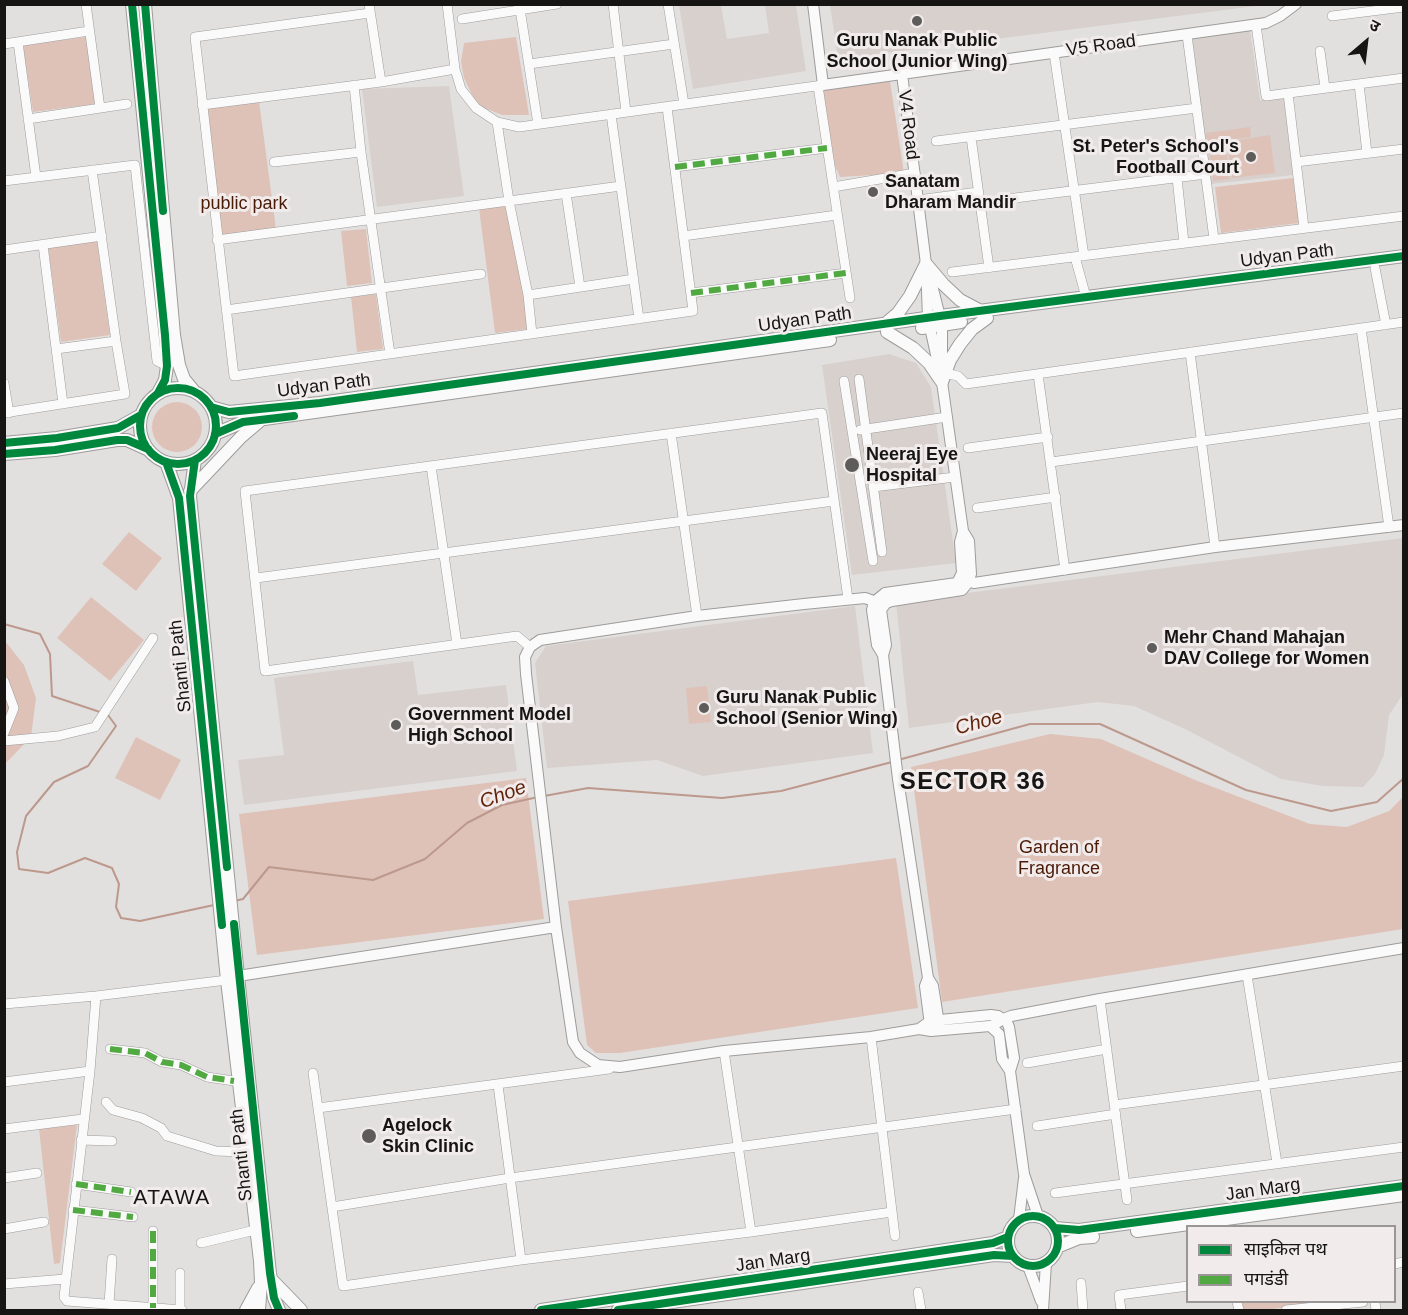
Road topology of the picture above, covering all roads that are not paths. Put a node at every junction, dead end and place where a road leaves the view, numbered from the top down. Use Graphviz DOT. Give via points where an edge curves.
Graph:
graph roads {
  1 [pos="86,4"];
  2 [pos="132,4"];
  3 [pos="145,4"];
  4 [pos="447,4"];
  5 [pos="557,4"];
  6 [pos="613,4"];
  7 [pos="668,4"];
  8 [pos="813,4"];
  9 [pos="1296,4"];
  10 [pos="1404,7"];
  11 [pos="370,9"];
  12 [pos="520,9"];
  13 [pos="1332,16"];
  14 [pos="462,19"];
  15 [pos="1256,25"];
  16 [pos="90,31"];
  17 [pos="1187,35"];
  18 [pos="18,42"];
  19 [pos="4,44"];
  20 [pos="674,44"];
  21 [pos="1320,51"];
  22 [pos="618,52"];
  23 [pos="1054,53"];
  24 [pos="529,64"];
  25 [pos="455,69"];
  26 [pos="902,74"];
  27 [pos="1404,78"];
  28 [pos="381,82"];
  29 [pos="1359,84"];
  30 [pos="354,85"];
  31 [pos="821,85"];
  32 [pos="1325,88"];
  33 [pos="1288,93"];
  34 [pos="127,104"];
  35 [pos="684,104"];
  36 [pos="202,105"];
  37 [pos="667,106"];
  38 [pos="100,108"];
  39 [pos="1197,108"];
  40 [pos="626,112"];
  41 [pos="611,114"];
  42 [pos="28,118"];
  43 [pos="497,122"];
  44 [pos="538,124"];
  45 [pos="1065,125"];
  46 [pos="971,136"];
  47 [pos="936,141"];
  48 [pos="827,148"];
  49 [pos="1404,148"];
  50 [pos="361,152"];
  51 [pos="1366,153"];
  52 [pos="274,162"];
  53 [pos="1296,162"];
  54 [pos="675,167"];
  55 [pos="92,170"];
  56 [pos="915,172"];
  57 [pos="1206,174"];
  58 [pos="36,177"];
  59 [pos="1177,178"];
  60 [pos="4,181"];
  61 [pos="621,186"];
  62 [pos="833,187"];
  63 [pos="1075,191"];
  64 [pos="978,192"];
  65 [pos="566,193"];
  66 [pos="1007,199"];
  67 [pos="918,200"];
  68 [pos="509,201"];
  69 [pos="837,215"];
  70 [pos="1404,216"];
  71 [pos="371,219"];
  72 [pos="1304,228"];
  73 [pos="102,236"];
  74 [pos="683,236"];
  75 [pos="1214,239"];
  76 [pos="217,240"];
  77 [pos="1184,243"];
  78 [pos="43,245"];
  79 [pos="4,250"];
  80 [pos="1404,256"];
  81 [pos="1080,257"];
  82 [pos="927,264"];
  83 [pos="1404,264"];
  84 [pos="989,268"];
  85 [pos="1375,268"];
  86 [pos="952,272"];
  87 [pos="846,273"];
  88 [pos="481,274"];
  89 [pos="634,279"];
  90 [pos="580,287"];
  91 [pos="381,288"];
  92 [pos="691,293"];
  93 [pos="528,295"];
  94 [pos="1086,297"];
  95 [pos="850,298"];
  96 [pos="226,310"];
  97 [pos="984,315"];
  98 [pos="639,319"];
  99 [pos="935,322"];
  100 [pos="1404,322"];
  101 [pos="1386,325"];
  102 [pos="886,328"];
  103 [pos="1361,328"];
  104 [pos="532,334"];
  105 [pos="116,341"];
  106 [pos="56,349"];
  107 [pos="1190,352"];
  108 [pos="390,354"];
  109 [pos="167,366"];
  110 [pos="1038,374"];
  111 [pos="943,378"];
  112 [pos="859,380"];
  113 [pos="844,381"];
  114 [pos="4,383"];
  115 [pos="193,390"];
  116 [pos="158,393"];
  117 [pos="63,404"];
  118 [pos="211,406"];
  119 [pos="7,413"];
  120 [pos="1404,413"];
  121 [pos="141,415"];
  122 [pos="947,417"];
  123 [pos="1374,417"];
  124 [pos="261,420"];
  125 [pos="866,429"];
  126 [pos="853,432"];
  127 [pos="671,433"];
  128 [pos="215,434"];
  129 [pos="1048,437"];
  130 [pos="1202,441"];
  131 [pos="4,443"];
  132 [pos="968,448"];
  133 [pos="148,449"];
  134 [pos="4,454"];
  135 [pos="195,460"];
  136 [pos="166,462"];
  137 [pos="1051,462"];
  138 [pos="431,466"];
  139 [pos="955,477"];
  140 [pos="873,487"];
  141 [pos="190,491"];
  142 [pos="1056,497"];
  143 [pos="834,501"];
  144 [pos="977,508"];
  145 [pos="682,521"];
  146 [pos="1404,525"];
  147 [pos="1389,527"];
  148 [pos="1215,547"];
  149 [pos="882,552"];
  150 [pos="443,553"];
  151 [pos="873,561"];
  152 [pos="1065,570"];
  153 [pos="255,578"];
  154 [pos="964,581"];
  155 [pos="848,598"];
  156 [pos="879,603"];
  157 [pos="697,616"];
  158 [pos="153,638"];
  159 [pos="457,644"];
  160 [pos="530,647"];
  161 [pos="4,681"];
  162 [pos="4,733"];
  163 [pos="4,741"];
  164 [pos="222,868"];
  165 [pos="555,927"];
  166 [pos="1404,948"];
  167 [pos="1247,975"];
  168 [pos="233,977"];
  169 [pos="96,996"];
  170 [pos="1100,999"];
  171 [pos="4,1004"];
  172 [pos="1003,1019"];
  173 [pos="935,1025"];
  174 [pos="992,1026"];
  175 [pos="871,1037"];
  176 [pos="110,1049"];
  177 [pos="1107,1049"];
  178 [pos="724,1051"];
  179 [pos="1027,1063"];
  180 [pos="1404,1066"];
  181 [pos="620,1067"];
  182 [pos="90,1071"];
  183 [pos="1010,1071"];
  184 [pos="313,1073"];
  185 [pos="234,1081"];
  186 [pos="4,1083"];
  187 [pos="498,1085"];
  188 [pos="1265,1085"];
  189 [pos="106,1102"];
  190 [pos="318,1108"];
  191 [pos="1016,1109"];
  192 [pos="1115,1109"];
  193 [pos="83,1119"];
  194 [pos="1037,1126"];
  195 [pos="883,1128"];
  196 [pos="4,1129"];
  197 [pos="81,1140"];
  198 [pos="112,1141"];
  199 [pos="737,1147"];
  200 [pos="1404,1147"];
  201 [pos="242,1152"];
  202 [pos="1277,1163"];
  203 [pos="37,1173"];
  204 [pos="1024,1174"];
  205 [pos="4,1178"];
  206 [pos="510,1178"];
  207 [pos="76,1184"];
  208 [pos="1125,1184"];
  209 [pos="1404,1186"];
  210 [pos="131,1192"];
  211 [pos="1055,1193"];
  212 [pos="1404,1195"];
  213 [pos="1127,1200"];
  214 [pos="332,1207"];
  215 [pos="73,1210"];
  216 [pos="892,1212"];
  217 [pos="1038,1216"];
  218 [pos="133,1217"];
  219 [pos="1019,1219"];
  220 [pos="44,1222"];
  221 [pos="4,1228"];
  222 [pos="1055,1228"];
  223 [pos="153,1231"];
  224 [pos="251,1231"];
  225 [pos="752,1232"];
  226 [pos="895,1236"];
  227 [pos="1008,1237"];
  228 [pos="201,1243"];
  229 [pos="1058,1247"];
  230 [pos="1013,1256"];
  231 [pos="111,1259"];
  232 [pos="521,1260"];
  233 [pos="1046,1263"];
  234 [pos="1028,1266"];
  235 [pos="180,1273"];
  236 [pos="65,1279"];
  237 [pos="266,1280"];
  238 [pos="1081,1283"];
  239 [pos="4,1284"];
  240 [pos="1186,1286"];
  241 [pos="918,1292"];
  242 [pos="1354,1303"];
  243 [pos="109,1304"];
  244 [pos="153,1308"];
  245 [pos="1043,1309"];
  246 [pos="181,1310"];
  247 [pos="246,1311"];
  248 [pos="259,1311"];
  249 [pos="279,1311"];
  250 [pos="301,1311"];
  251 [pos="541,1311"];
  252 [pos="618,1311"];
  253 [pos="921,1311"];
  254 [pos="1083,1311"];
  255 [pos="1122,1311"];
  256 [pos="1286,1311"];
  1 -- 16 [label="street"];
  2 -- 109 [label="main road"];
  3 -- 115 [label="main road" via="174,335 184,379"];
  4 -- 25 [label="street"];
  5 -- 12 [label="street"];
  6 -- 22 [label="street"];
  7 -- 20 [label="street"];
  8 -- 31 [label="street"];
  9 -- 15 [label="street, V5 Road" via="1280,16"];
  10 -- 13 [label="street"];
  11 -- 28 [label="street"];
  11 -- 36 [label="street" via="195,37"];
  12 -- 14 [label="street"];
  12 -- 24 [label="street"];
  15 -- 17 [label="street, V5 Road"];
  15 -- 33 [label="street" via="1266,96"];
  16 -- 18 [label="street"];
  16 -- 38 [label="street"];
  17 -- 23 [label="street, V5 Road"];
  17 -- 39 [label="street"];
  18 -- 19 [label="street"];
  18 -- 42 [label="street"];
  20 -- 22 [label="street"];
  20 -- 35 [label="street"];
  21 -- 32 [label="street"];
  22 -- 24 [label="street"];
  22 -- 40 [label="street"];
  23 -- 26 [label="street, V5 Road"];
  23 -- 45 [label="street"];
  24 -- 44 [label="street"];
  25 -- 28 [label="street"];
  25 -- 43 [label="street" via="461,89 476,108"];
  26 -- 31 [label="street, V4 Road"];
  26 -- 56 [label="street, V4 Road"];
  27 -- 29 [label="street"];
  28 -- 30 [label="street"];
  29 -- 32 [label="street"];
  29 -- 51 [label="street"];
  30 -- 36 [label="street"];
  30 -- 50 [label="street"];
  31 -- 35 [label="street"];
  31 -- 48 [label="street"];
  32 -- 33 [label="street"];
  33 -- 53 [label="street"];
  34 -- 38 [label="street"];
  35 -- 37 [label="street"];
  36 -- 76 [label="street"];
  37 -- 40 [label="street"];
  37 -- 54 [label="street"];
  38 -- 42 [label="street"];
  39 -- 45 [label="street"];
  39 -- 57 [label="street"];
  40 -- 41 [label="street"];
  41 -- 44 [label="street"];
  41 -- 61 [label="street"];
  42 -- 58 [label="street"];
  43 -- 44 [label="street" via="519,127"];
  43 -- 68 [label="street"];
  45 -- 46 [label="street"];
  45 -- 63 [label="street"];
  46 -- 47 [label="street"];
  46 -- 64 [label="street"];
  48 -- 54 [label="street"];
  48 -- 62 [label="street"];
  49 -- 51 [label="street"];
  50 -- 52 [label="street"];
  50 -- 71 [label="street"];
  51 -- 53 [label="street"];
  53 -- 72 [label="street"];
  54 -- 74 [label="street"];
  55 -- 58 [label="street"];
  55 -- 73 [label="street"];
  55 -- 109 [label="street" via="135,165 158,361"];
  56 -- 62 [label="street"];
  56 -- 67 [label="street, V4 Road"];
  57 -- 59 [label="street"];
  57 -- 75 [label="street"];
  58 -- 60 [label="street"];
  59 -- 63 [label="street"];
  59 -- 77 [label="street"];
  61 -- 65 [label="street"];
  61 -- 89 [label="street"];
  62 -- 69 [label="street"];
  63 -- 66 [label="street"];
  63 -- 81 [label="street"];
  64 -- 67 [label="street"];
  64 -- 84 [label="street"];
  65 -- 68 [label="street"];
  65 -- 90 [label="street"];
  67 -- 82 [label="street, V4 Road"];
  68 -- 71 [label="street"];
  68 -- 93 [label="street"];
  69 -- 74 [label="street"];
  69 -- 87 [label="street"];
  70 -- 72 [label="street"];
  71 -- 76 [label="street"];
  71 -- 91 [label="street"];
  72 -- 75 [label="street"];
  73 -- 78 [label="street"];
  73 -- 105 [label="street"];
  74 -- 92 [label="street"];
  75 -- 77 [label="street"];
  76 -- 96 [label="street"];
  77 -- 81 [label="street"];
  78 -- 79 [label="street"];
  78 -- 106 [label="street"];
  80 -- 94 [label="main road, Udyan Path"];
  81 -- 84 [label="street"];
  81 -- 94 [label="street"];
  82 -- 97 [label="main road" via="943,285"];
  82 -- 99 [label="street, V4 Road"];
  82 -- 102 [label="main road"];
  83 -- 85 [label="main road, Udyan Path"];
  84 -- 86 [label="street"];
  85 -- 97 [label="main road, Udyan Path"];
  85 -- 101 [label="street"];
  87 -- 92 [label="street"];
  87 -- 95 [label="street"];
  88 -- 91 [label="street"];
  89 -- 90 [label="street"];
  89 -- 98 [label="street"];
  90 -- 93 [label="street"];
  91 -- 96 [label="street"];
  91 -- 108 [label="street"];
  92 -- 98 [label="street" via="693,311"];
  93 -- 104 [label="street"];
  94 -- 97 [label="main road, Udyan Path"];
  96 -- 108 [label="street" via="234,376"];
  97 -- 99 [label="main road, Udyan Path"];
  97 -- 111 [label="main road" via="960,344"];
  98 -- 104 [label="street"];
  99 -- 102 [label="main road, Udyan Path"];
  99 -- 111 [label="street, V4 Road"];
  100 -- 101 [label="street"];
  101 -- 103 [label="street"];
  102 -- 111 [label="main road"];
  102 -- 118 [label="main road, Udyan Path" via="320,403 229,412"];
  102 -- 124 [label="main road, Udyan Path"];
  103 -- 107 [label="street"];
  103 -- 123 [label="street"];
  104 -- 108 [label="street"];
  105 -- 106 [label="street"];
  105 -- 117 [label="street" via="125,394"];
  106 -- 117 [label="street"];
  107 -- 110 [label="street"];
  107 -- 130 [label="street"];
  109 -- 116 [label="main road"];
  110 -- 111 [label="street" via="966,384 958,376"];
  110 -- 129 [label="street"];
  111 -- 122 [label="street, V4 Road"];
  112 -- 125 [label="street"];
  113 -- 126 [label="street"];
  114 -- 119 [label="street"];
  115 -- 116 [label="main road" via="177,387"];
  115 -- 118 [label="main road"];
  116 -- 121 [label="main road"];
  117 -- 119 [label="street"];
  118 -- 128 [label="main road"];
  120 -- 123 [label="street"];
  121 -- 131 [label="main road" via="118,428"];
  121 -- 133 [label="main road" via="143,440"];
  122 -- 125 [label="street"];
  122 -- 139 [label="street, V4 Road"];
  123 -- 130 [label="street"];
  123 -- 147 [label="street"];
  124 -- 128 [label="main road, Udyan Path" via="243,422"];
  124 -- 141 [label="main road"];
  125 -- 126 [label="street"];
  125 -- 140 [label="street"];
  126 -- 151 [label="street"];
  127 -- 138 [label="street"];
  127 -- 143 [label="street" via="822,413"];
  127 -- 145 [label="street"];
  128 -- 135 [label="main road" via="207,450"];
  129 -- 132 [label="street"];
  129 -- 137 [label="street"];
  130 -- 137 [label="street"];
  130 -- 148 [label="street"];
  133 -- 134 [label="main road" via="117,440"];
  133 -- 136 [label="main road"];
  135 -- 136 [label="main road"];
  135 -- 141 [label="main road, Shanti Path"];
  136 -- 164 [label="main road, Shanti Path" via="179,498"];
  137 -- 142 [label="street"];
  138 -- 150 [label="street"];
  138 -- 153 [label="street" via="245,491"];
  139 -- 140 [label="street"];
  139 -- 154 [label="street, V4 Road" via="963,531 960,542"];
  140 -- 149 [label="street"];
  141 -- 164 [label="main road, Shanti Path"];
  142 -- 144 [label="street"];
  142 -- 152 [label="street"];
  143 -- 145 [label="street"];
  143 -- 155 [label="street"];
  145 -- 150 [label="street"];
  145 -- 157 [label="street"];
  146 -- 147 [label="street"];
  147 -- 148 [label="street"];
  148 -- 152 [label="street"];
  150 -- 153 [label="street"];
  150 -- 159 [label="street"];
  152 -- 154 [label="street"];
  153 -- 159 [label="street" via="265,671"];
  154 -- 156 [label="street" via="962,590 956,592"];
  155 -- 156 [label="street"];
  155 -- 157 [label="street"];
  156 -- 173 [label="street" via="872,610 877,645 883,655 928,978 933,986"];
  157 -- 160 [label="street" via="540,640"];
  158 -- 163 [label="street" via="95,727 58,736"];
  159 -- 160 [label="street" via="517,636"];
  160 -- 165 [label="street" via="525,657 526,674"];
  161 -- 162 [label="street" via="14,708"];
  164 -- 168 [label="main road, Shanti Path"];
  165 -- 168 [label="street"];
  165 -- 181 [label="street" via="573,1042 580,1053 598,1065"];
  166 -- 167 [label="street"];
  167 -- 170 [label="street"];
  167 -- 188 [label="street"];
  168 -- 169 [label="street"];
  168 -- 237 [label="main road, Shanti Path"];
  169 -- 171 [label="street"];
  169 -- 182 [label="street"];
  170 -- 172 [label="street"];
  170 -- 177 [label="street"];
  172 -- 173 [label="street" via="991,1015"];
  172 -- 174 [label="street"];
  172 -- 183 [label="street" via="1009,1027 1014,1058"];
  173 -- 174 [label="street"];
  173 -- 175 [label="street"];
  174 -- 183 [label="street" via="999,1034 1002,1059"];
  175 -- 178 [label="street"];
  175 -- 195 [label="street"];
  176 -- 185 [label="street" via="145,1053 207,1077"];
  177 -- 179 [label="street"];
  177 -- 192 [label="street"];
  178 -- 181 [label="street"];
  178 -- 199 [label="street"];
  180 -- 188 [label="street"];
  181 -- 187 [label="street"];
  182 -- 186 [label="street"];
  182 -- 193 [label="street"];
  183 -- 191 [label="street"];
  184 -- 190 [label="street"];
  187 -- 190 [label="street"];
  187 -- 206 [label="street"];
  188 -- 192 [label="street"];
  188 -- 202 [label="street"];
  189 -- 201 [label="street" via="113,1110 161,1128 167,1136 216,1151"];
  190 -- 214 [label="street"];
  191 -- 195 [label="street"];
  191 -- 204 [label="street"];
  192 -- 194 [label="street"];
  192 -- 208 [label="street"];
  193 -- 196 [label="street"];
  193 -- 197 [label="street"];
  195 -- 199 [label="street"];
  195 -- 216 [label="street"];
  197 -- 198 [label="street"];
  197 -- 207 [label="street"];
  199 -- 206 [label="street"];
  199 -- 225 [label="street"];
  200 -- 202 [label="street"];
  202 -- 208 [label="street"];
  203 -- 205 [label="street"];
  204 -- 217 [label="street"];
  204 -- 219 [label="street"];
  206 -- 214 [label="street"];
  206 -- 232 [label="street"];
  207 -- 210 [label="street"];
  207 -- 215 [label="street"];
  208 -- 211 [label="street"];
  208 -- 213 [label="street"];
  209 -- 222 [label="main road, Jan Marg" via="1079,1230"];
  212 -- 229 [label="main road, Jan Marg" via="1079,1238"];
  214 -- 232 [label="street" via="343,1286"];
  215 -- 218 [label="street"];
  215 -- 236 [label="street"];
  216 -- 225 [label="street"];
  216 -- 226 [label="street"];
  217 -- 219 [label="main road"];
  217 -- 222 [label="main road"];
  219 -- 227 [label="main road"];
  220 -- 221 [label="street"];
  222 -- 229 [label="main road"];
  223 -- 244 [label="street"];
  224 -- 228 [label="street"];
  225 -- 232 [label="street"];
  227 -- 230 [label="main road"];
  227 -- 251 [label="main road, Jan Marg" via="993,1243"];
  229 -- 233 [label="main road"];
  230 -- 234 [label="main road"];
  230 -- 252 [label="main road, Jan Marg" via="994,1255"];
  231 -- 243 [label="street"];
  233 -- 234 [label="main road"];
  233 -- 245 [label="street"];
  234 -- 245 [label="street"];
  235 -- 246 [label="street"];
  236 -- 239 [label="street"];
  236 -- 243 [label="street" via="65,1300"];
  237 -- 247 [label="main road"];
  237 -- 248 [label="main road, Shanti Path"];
  237 -- 249 [label="main road, Shanti Path"];
  237 -- 250 [label="main road"];
  238 -- 254 [label="street"];
  240 -- 255 [label="street" via="1119,1295"];
  241 -- 253 [label="street"];
  242 -- 256 [label="street"];
  243 -- 244 [label="street"];
  244 -- 246 [label="street"];
}
